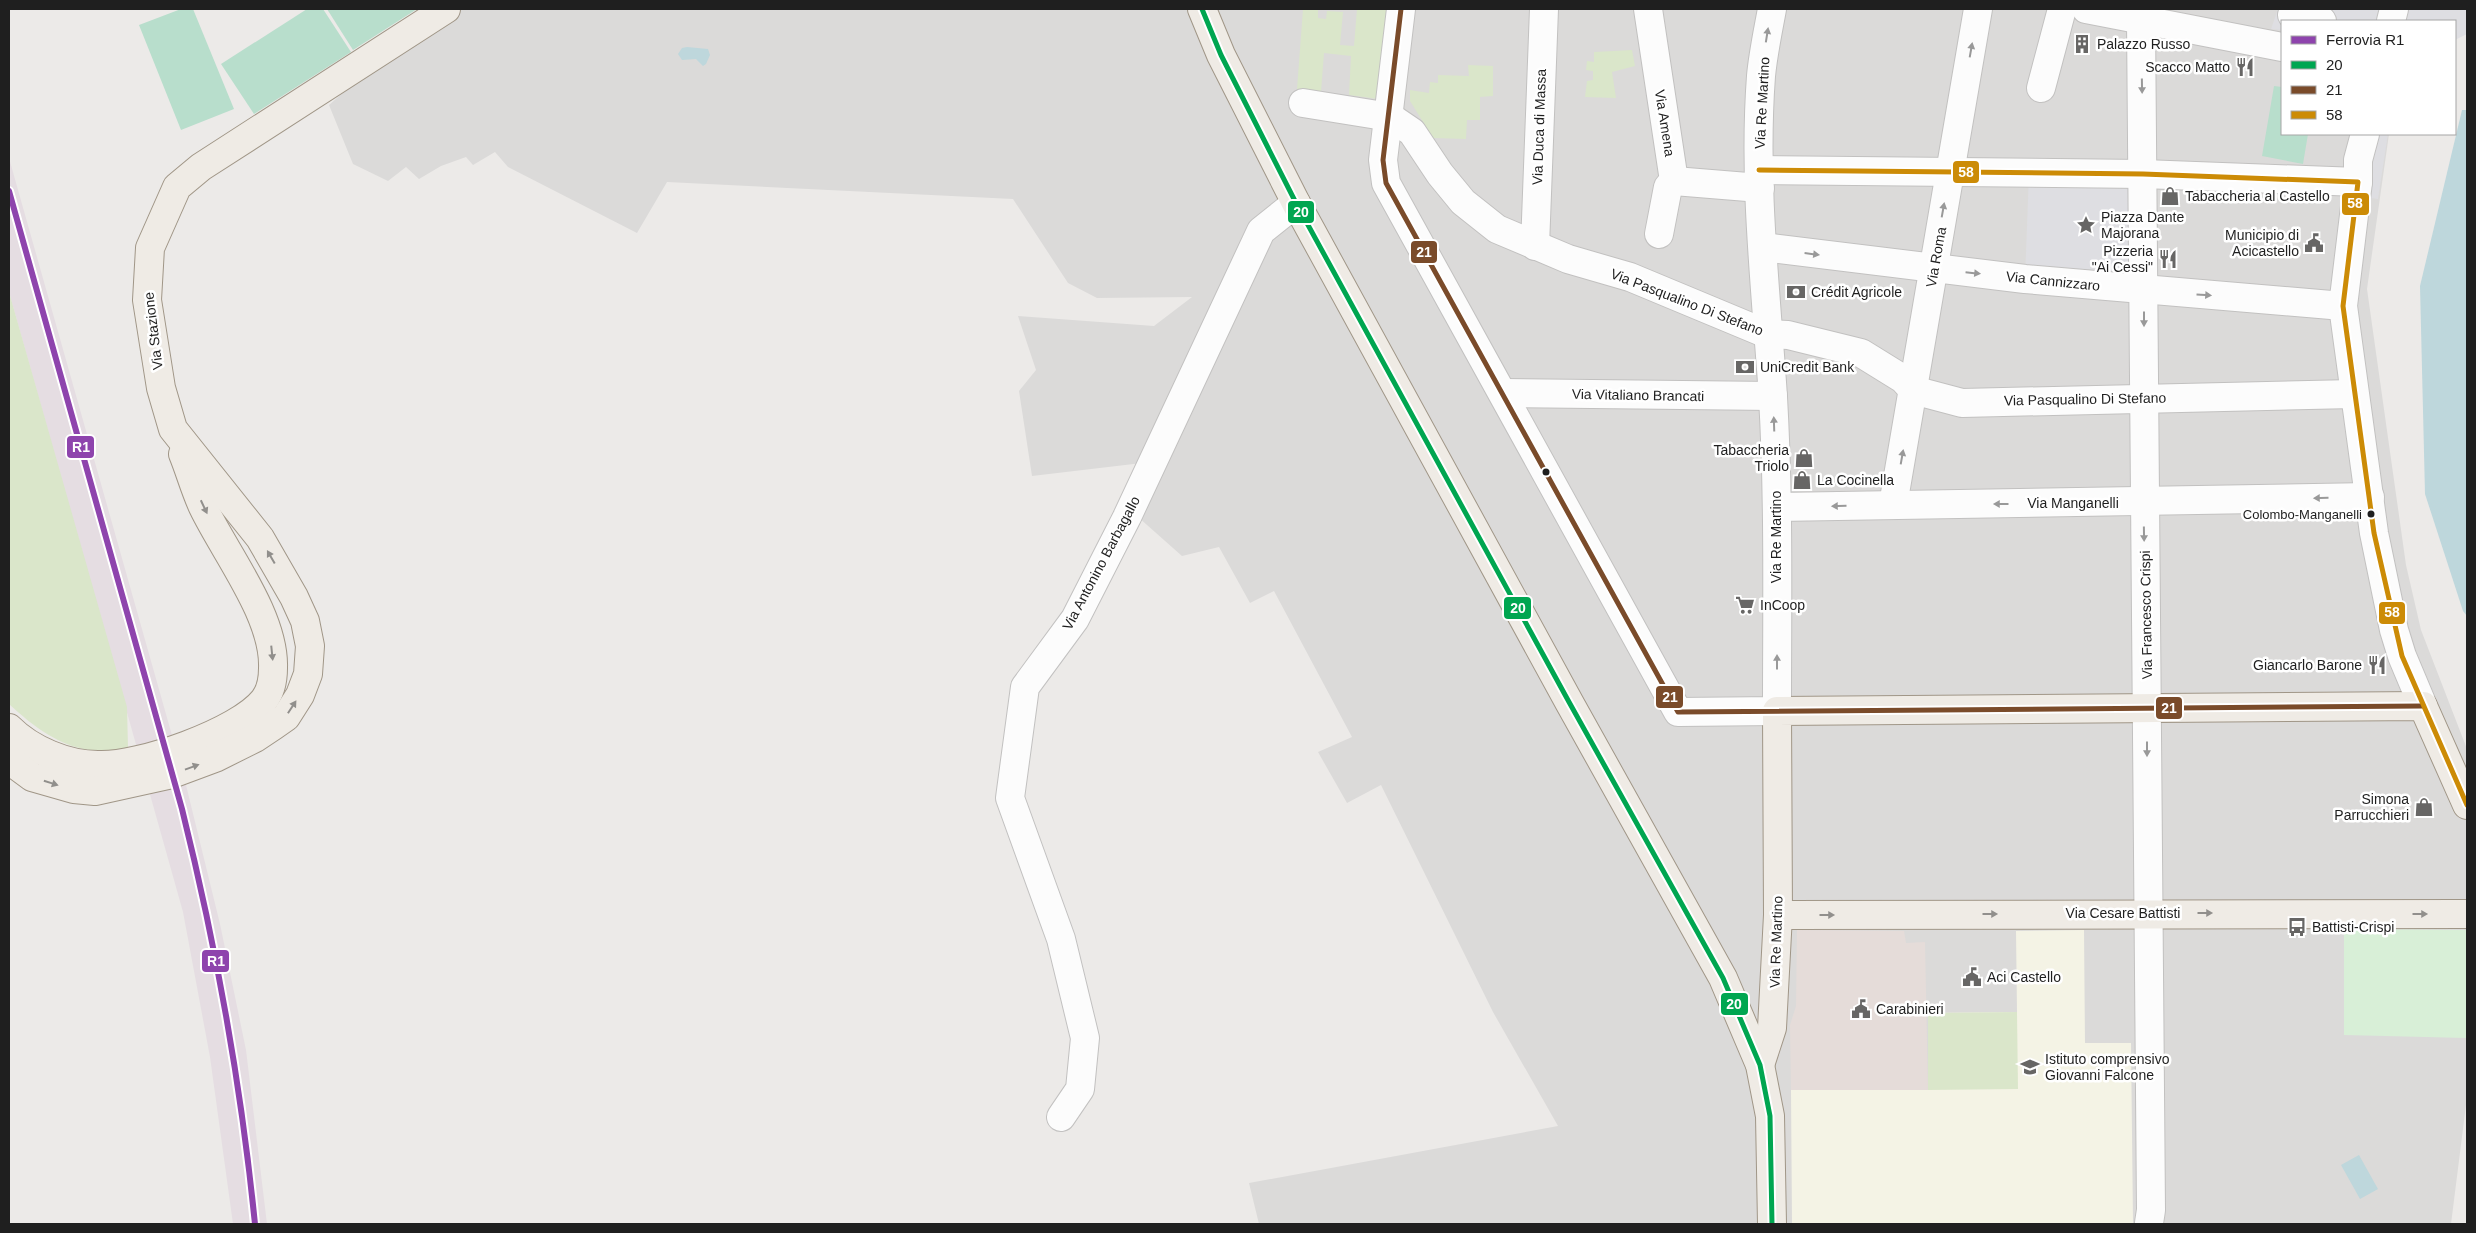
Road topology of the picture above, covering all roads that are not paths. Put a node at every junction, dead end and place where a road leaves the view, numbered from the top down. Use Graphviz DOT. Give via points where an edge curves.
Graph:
graph roads {
  1 [pos="446,9"];
  2 [pos="1202,9"];
  3 [pos="1401,9"];
  4 [pos="1544,9"];
  5 [pos="1648,9"];
  6 [pos="1772,9"];
  7 [pos="1978,9"];
  8 [pos="2062,9"];
  9 [pos="2086,9"];
  10 [pos="2292,15"];
  11 [pos="2141,20"];
  12 [pos="2317,20"];
  13 [pos="2281,47"];
  14 [pos="2041,88"];
  15 [pos="1303,103"];
  16 [pos="1390,117"];
  17 [pos="2365,135"];
  18 [pos="1950,173"];
  19 [pos="2144,174"];
  20 [pos="1759,179"];
  21 [pos="1674,181"];
  22 [pos="2358,182"];
  23 [pos="1296,203"];
  24 [pos="1659,234"];
  25 [pos="1535,246"];
  26 [pos="1763,247"];
  27 [pos="1933,269"];
  28 [pos="2144,290"];
  29 [pos="2343,306"];
  30 [pos="1767,334"];
  31 [pos="1913,390"];
  32 [pos="1502,393"];
  33 [pos="2354,394"];
  34 [pos="1773,396"];
  35 [pos="2144,397"];
  36 [pos="174,429"];
  37 [pos="2370,497"];
  38 [pos="2144,503"];
  39 [pos="1893,505"];
  40 [pos="1777,507"];
  41 [pos="2423,706"];
  42 [pos="2148,708"];
  43 [pos="1777,711"];
  44 [pos="250,727"];
  45 [pos="9,728"];
  46 [pos="9,760"];
  47 [pos="127,774"];
  48 [pos="2467,805"];
  49 [pos="2147,913"];
  50 [pos="2467,914"];
  51 [pos="1778,915"];
  52 [pos="1760,1065"];
  53 [pos="1062,1117"];
  54 [pos="2144,1215"];
  55 [pos="1772,1224"];
  1 -- 36 [label="main road, Via Stazione" via="201,167 176,187 150,248 147,300 161,388"];
  2 -- 23 [label="main road" via="1221,55"];
  3 -- 16 [label="street"];
  4 -- 25 [label="street, Via Duca di Massa"];
  5 -- 21 [label="street, Via Amena"];
  20 -- 6 [label="street, Via Re Martino, one-way" via="1761,75"];
  18 -- 7 [label="street, Via Roma, one-way"];
  8 -- 14 [label="street"];
  9 -- 11 [label="street"];
  10 -- 12 [label="street"];
  11 -- 13 [label="street"];
  11 -- 19 [label="street, Via Francesco Crispi, one-way"];
  15 -- 16 [label="street, Via Pasqualino Di Stefano"];
  16 -- 25 [label="street, Via Pasqualino Di Stefano" via="1412,132 1463,202 1497,229"];
  16 -- 32 [label="street" via="1383,160 1386,183"];
  17 -- 22 [label="street" via="2358,160"];
  18 -- 19 [label="street"];
  18 -- 20 [label="street"];
  27 -- 18 [label="street, Via Roma, one-way"];
  19 -- 22 [label="street"];
  19 -- 28 [label="street, Via Francesco Crispi"];
  20 -- 21 [label="street"];
  20 -- 26 [label="street, Via Re Martino"];
  21 -- 24 [label="street" via="1668,188"];
  22 -- 29 [label="street"];
  23 -- 52 [label="main road" via="1723,978"];
  23 -- 53 [label="street, Via Antonino Barbagallo" via="1261,231 1092,585 1074,618 1024,686 1010,798 1060,939 1085,1038 1080,1089"];
  25 -- 30 [label="street, Via Pasqualino Di Stefano" via="1630,277"];
  26 -- 27 [label="street, Via Cannizzaro, one-way"];
  26 -- 30 [label="street, Via Re Martino"];
  27 -- 28 [label="street, Via Cannizzaro, one-way"];
  27 -- 31 [label="street, Via Roma"];
  28 -- 29 [label="street, Via Cannizzaro, one-way"];
  28 -- 35 [label="street, Via Francesco Crispi, one-way"];
  29 -- 33 [label="street"];
  30 -- 31 [label="street, Via Pasqualino Di Stefano" via="1788,335 1861,353 1903,379"];
  30 -- 34 [label="street, Via Re Martino"];
  31 -- 35 [label="street, Via Pasqualino Di Stefano" via="1962,403"];
  39 -- 31 [label="street, Via Roma, one-way"];
  32 -- 34 [label="street, Via Vitaliano Brancati"];
  32 -- 43 [label="street" via="1678,712"];
  33 -- 35 [label="street, Via Pasqualino Di Stefano"];
  33 -- 37 [label="street"];
  40 -- 34 [label="street, Via Re Martino, one-way"];
  35 -- 38 [label="street, Via Francesco Crispi"];
  36 -- 44 [label="main road, one-way" via="203,506 254,600 270,637 273,653 271,686"];
  44 -- 36 [label="main road, Via Stazione, one-way" via="286,717 300,695 308,674 310,646 305,621 260,538"];
  37 -- 38 [label="street, Via Manganelli, one-way"];
  37 -- 41 [label="street" via="2394,630"];
  38 -- 39 [label="street, Via Manganelli, one-way"];
  38 -- 42 [label="street, Via Francesco Crispi, one-way"];
  39 -- 40 [label="street, Via Manganelli, one-way"];
  43 -- 40 [label="street, Via Re Martino, one-way"];
  41 -- 42 [label="main road"];
  41 -- 48 [label="main road"];
  42 -- 43 [label="main road"];
  42 -- 49 [label="street, Via Francesco Crispi, one-way"];
  43 -- 51 [label="main road, Via Re Martino"];
  44 -- 47 [label="main road" via="207,737 167,752"];
  45 -- 47 [label="main road" via="68,762"];
  46 -- 47 [label="main road, one-way" via="32,777 74,789 95,791"];
  49 -- 50 [label="main road, Via Cesare Battisti, one-way"];
  51 -- 49 [label="main road, Via Cesare Battisti, one-way"];
  49 -- 54 [label="street, Via Francesco Crispi"];
  51 -- 52 [label="main road, Via Re Martino" via="1772,1028"];
  52 -- 55 [label="main road" via="1770,1116"];
}
